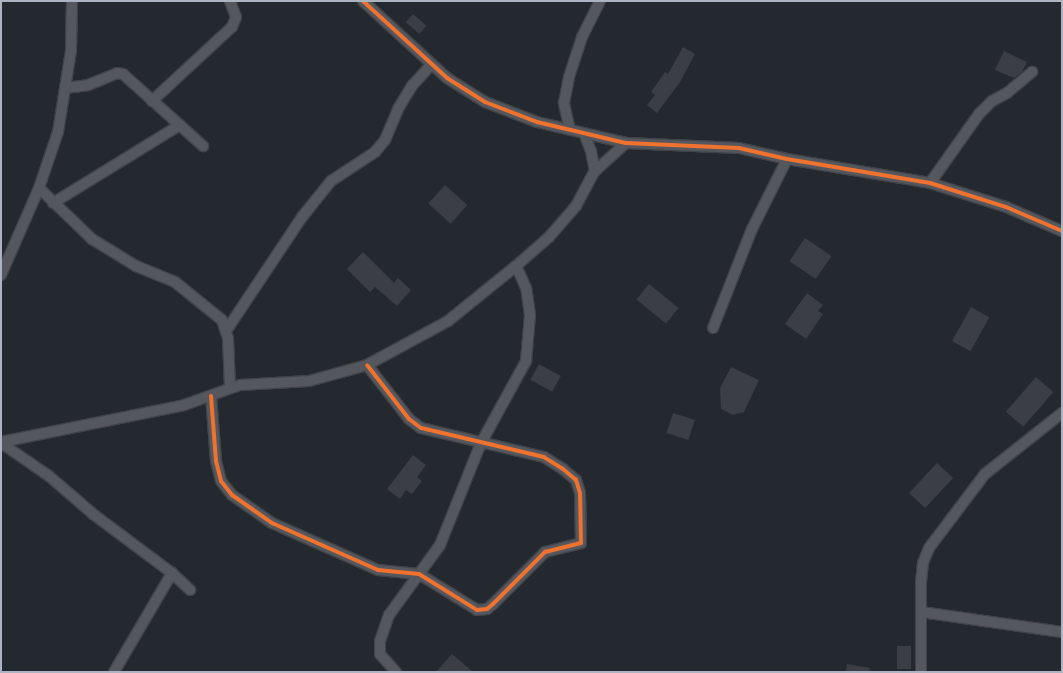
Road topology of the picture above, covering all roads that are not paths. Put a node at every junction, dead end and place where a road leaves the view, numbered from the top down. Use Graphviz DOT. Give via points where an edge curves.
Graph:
graph roads {
  1 [pos="72,1"];
  2 [pos="230,1"];
  3 [pos="363,1"];
  4 [pos="600,1"];
  5 [pos="431,65"];
  6 [pos="1032,72"];
  7 [pos="65,88"];
  8 [pos="152,101"];
  9 [pos="180,125"];
  10 [pos="570,130"];
  11 [pos="584,133"];
  12 [pos="626,143"];
  13 [pos="203,146"];
  14 [pos="787,159"];
  15 [pos="595,171"];
  16 [pos="930,184"];
  17 [pos="39,188"];
  18 [pos="53,203"];
  19 [pos="1062,231"];
  20 [pos="516,266"];
  21 [pos="1,275"];
  22 [pos="713,328"];
  23 [pos="226,331"];
  24 [pos="367,365"];
  25 [pos="230,387"];
  26 [pos="211,396"];
  27 [pos="1062,414"];
  28 [pos="1,442"];
  29 [pos="481,443"];
  30 [pos="172,573"];
  31 [pos="419,574"];
  32 [pos="190,590"];
  33 [pos="921,612"];
  34 [pos="1062,632"];
  35 [pos="114,672"];
  36 [pos="396,672"];
  37 [pos="921,672"];
  1 -- 7 [label="street" via="71,52"];
  2 -- 8 [label="street" via="236,17 232,27"];
  3 -- 5 [label="street"];
  4 -- 10 [label="street" via="582,37 569,78 564,103"];
  5 -- 10 [label="street" via="485,102 537,122"];
  5 -- 23 [label="street" via="412,86 398,109 385,140 375,152 331,182 302,217"];
  6 -- 16 [label="street" via="1007,93 992,101 979,114"];
  7 -- 8 [label="street" via="88,85 117,73 123,74"];
  7 -- 17 [label="street" via="58,132"];
  8 -- 9 [label="street"];
  9 -- 13 [label="street"];
  9 -- 18 [label="street"];
  10 -- 11 [label="street"];
  11 -- 12 [label="street"];
  11 -- 15 [label="street"];
  12 -- 14 [label="street" via="739,148"];
  12 -- 15 [label="street"];
  14 -- 16 [label="street"];
  14 -- 22 [label="street" via="752,229"];
  15 -- 20 [label="street" via="576,206 549,237"];
  16 -- 19 [label="street" via="1006,207"];
  17 -- 18 [label="street"];
  17 -- 21 [label="street"];
  18 -- 23 [label="street" via="92,239 113,254 176,282 215,314"];
  20 -- 24 [label="street" via="448,321"];
  20 -- 29 [label="street" via="526,288 530,315 526,360"];
  23 -- 25 [label="street"];
  24 -- 25 [label="street" via="309,381"];
  24 -- 29 [label="street" via="409,419 421,428"];
  25 -- 26 [label="street"];
  26 -- 28 [label="street" via="184,405"];
  26 -- 31 [label="street" via="216,461 221,481 232,495 272,523 378,570"];
  27 -- 33 [label="street" via="985,474 929,548 923,563"];
  28 -- 30 [label="street" via="49,476 93,514"];
  29 -- 31 [label="street" via="440,545"];
  29 -- 31 [label="street" via="544,457 576,480 580,493 583,540 579,545 544,552 486,609 477,610"];
  30 -- 32 [label="street"];
  30 -- 35 [label="street"];
  31 -- 36 [label="street" via="389,615 380,641 380,654"];
  33 -- 34 [label="street"];
  33 -- 37 [label="street"];
}
